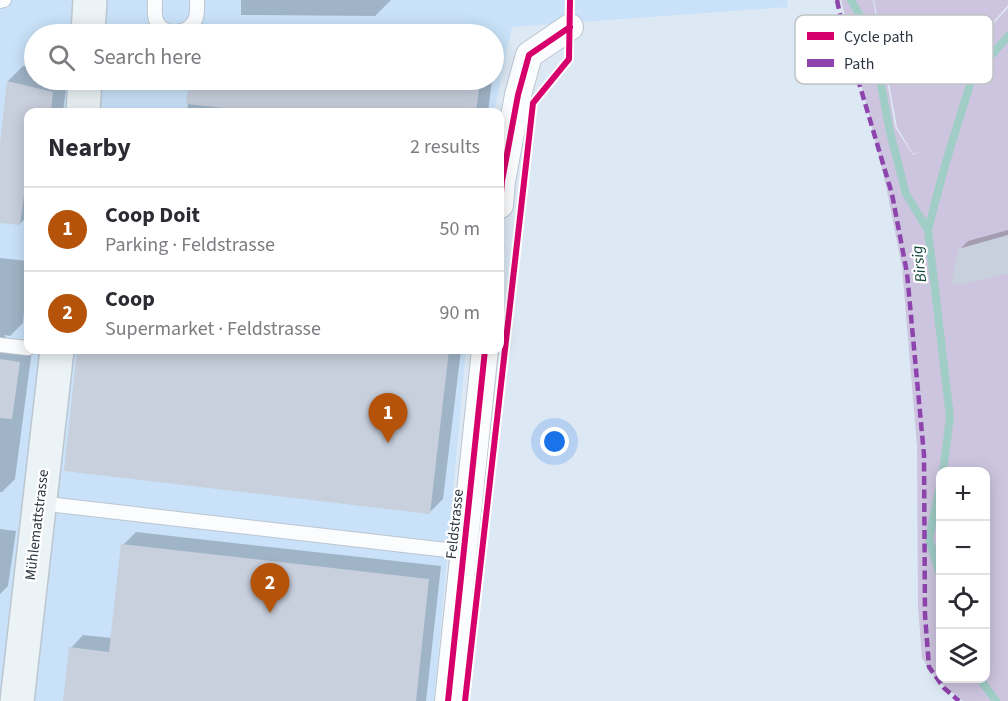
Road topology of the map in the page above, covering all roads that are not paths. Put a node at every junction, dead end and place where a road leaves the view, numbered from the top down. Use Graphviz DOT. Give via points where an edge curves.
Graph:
graph roads {
  1 [pos="90,0"];
  2 [pos="155,0"];
  3 [pos="197,0"];
  4 [pos="89,24"];
  5 [pos="158,24"];
  6 [pos="192,24"];
  7 [pos="570,27"];
  8 [pos="85,90"];
  9 [pos="83,108"];
  10 [pos="504,170"];
  11 [pos="0,345"];
  12 [pos="24,347"];
  13 [pos="47,354"];
  14 [pos="485,354"];
  15 [pos="39,503"];
  16 [pos="464,552"];
  17 [pos="17,701"];
  18 [pos="448,701"];
  1 -- 4 [label="main road"];
  2 -- 5 [label="lane"];
  3 -- 6 [label="lane"];
  7 -- 10 [label="street" via="529,55"];
  8 -- 9 [label="main road"];
  11 -- 12 [label="lane"];
  13 -- 15 [label="main road, Mühlemattstrasse"];
  14 -- 16 [label="street, Feldstrasse"];
  15 -- 16 [label="lane"];
  15 -- 17 [label="main road, Mühlemattstrasse"];
  16 -- 18 [label="street, Feldstrasse"];
}
